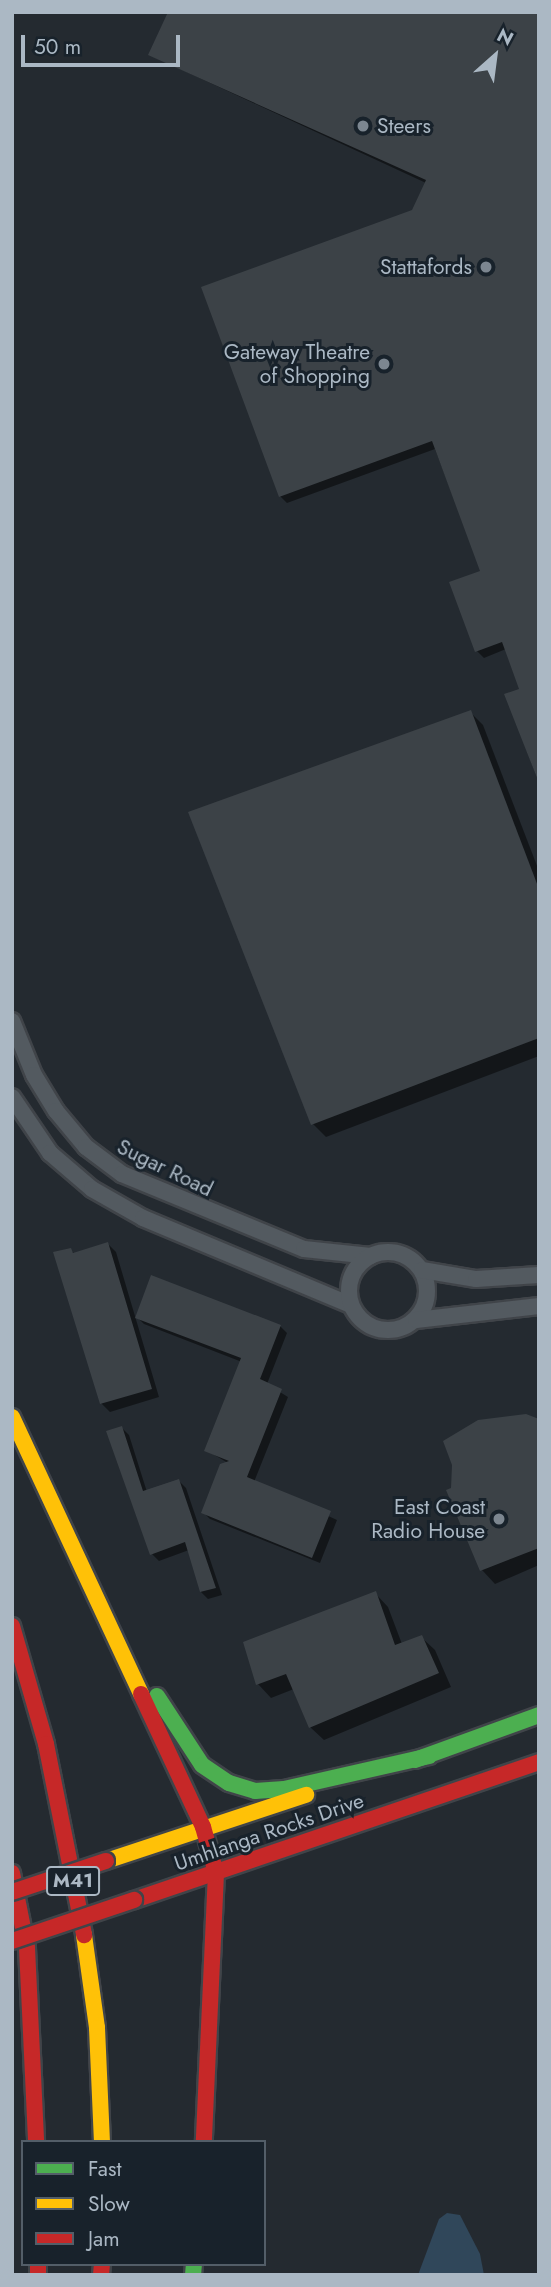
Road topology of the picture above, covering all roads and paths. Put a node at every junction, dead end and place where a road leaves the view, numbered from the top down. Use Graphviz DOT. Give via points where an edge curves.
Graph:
graph roads {
  1 [pos="12,1021"];
  2 [pos="12,1097"];
  3 [pos="371,1256"];
  4 [pos="422,1270"];
  5 [pos="539,1275"];
  6 [pos="351,1305"];
  7 [pos="539,1306"];
  8 [pos="416,1320"];
  9 [pos="12,1417"];
  10 [pos="102,1610"];
  11 [pos="12,1626"];
  12 [pos="539,1714"];
  13 [pos="429,1756"];
  14 [pos="539,1762"];
  15 [pos="204,1827"];
  16 [pos="12,1873"];
  17 [pos="216,1873"];
  18 [pos="12,1892"];
  19 [pos="12,1941"];
  20 [pos="36,2140"];
  21 [pos="102,2140"];
  22 [pos="204,2140"];
  1 -- 3 [label="street, Sugar Road" via="34,1075 56,1111 86,1147 122,1174 304,1249"];
  2 -- 6 [label="street" via="50,1153 100,1194 143,1218"];
  3 -- 4 [label="street" via="401,1254"];
  3 -- 6 [label="street" via="351,1276"];
  4 -- 5 [label="street" via="486,1279"];
  4 -- 8 [label="street" via="428,1296"];
  6 -- 8 [label="street" via="360,1319 378,1329 398,1330"];
  7 -- 8 [label="street"];
  9 -- 10 [label="main road"];
  10 -- 13 [label="main road" via="193,1754 229,1783 255,1791 284,1789"];
  10 -- 15 [label="main road"];
  11 -- 21 [label="main road, M41" via="46,1744 86,1943 97,2028"];
  12 -- 13 [label="main road, Umhlanga Rocks Drive"];
  13 -- 15 [label="main road, Umhlanga Rocks Drive"];
  14 -- 17 [label="main road, Umhlanga Rocks Drive"];
  15 -- 17 [label="main road"];
  15 -- 18 [label="main road, Umhlanga Rocks Drive, bridge"];
  16 -- 20 [label="main road, M41" via="27,1948"];
  17 -- 19 [label="main road, Umhlanga Rocks Drive, bridge"];
  17 -- 22 [label="main road"];
}
